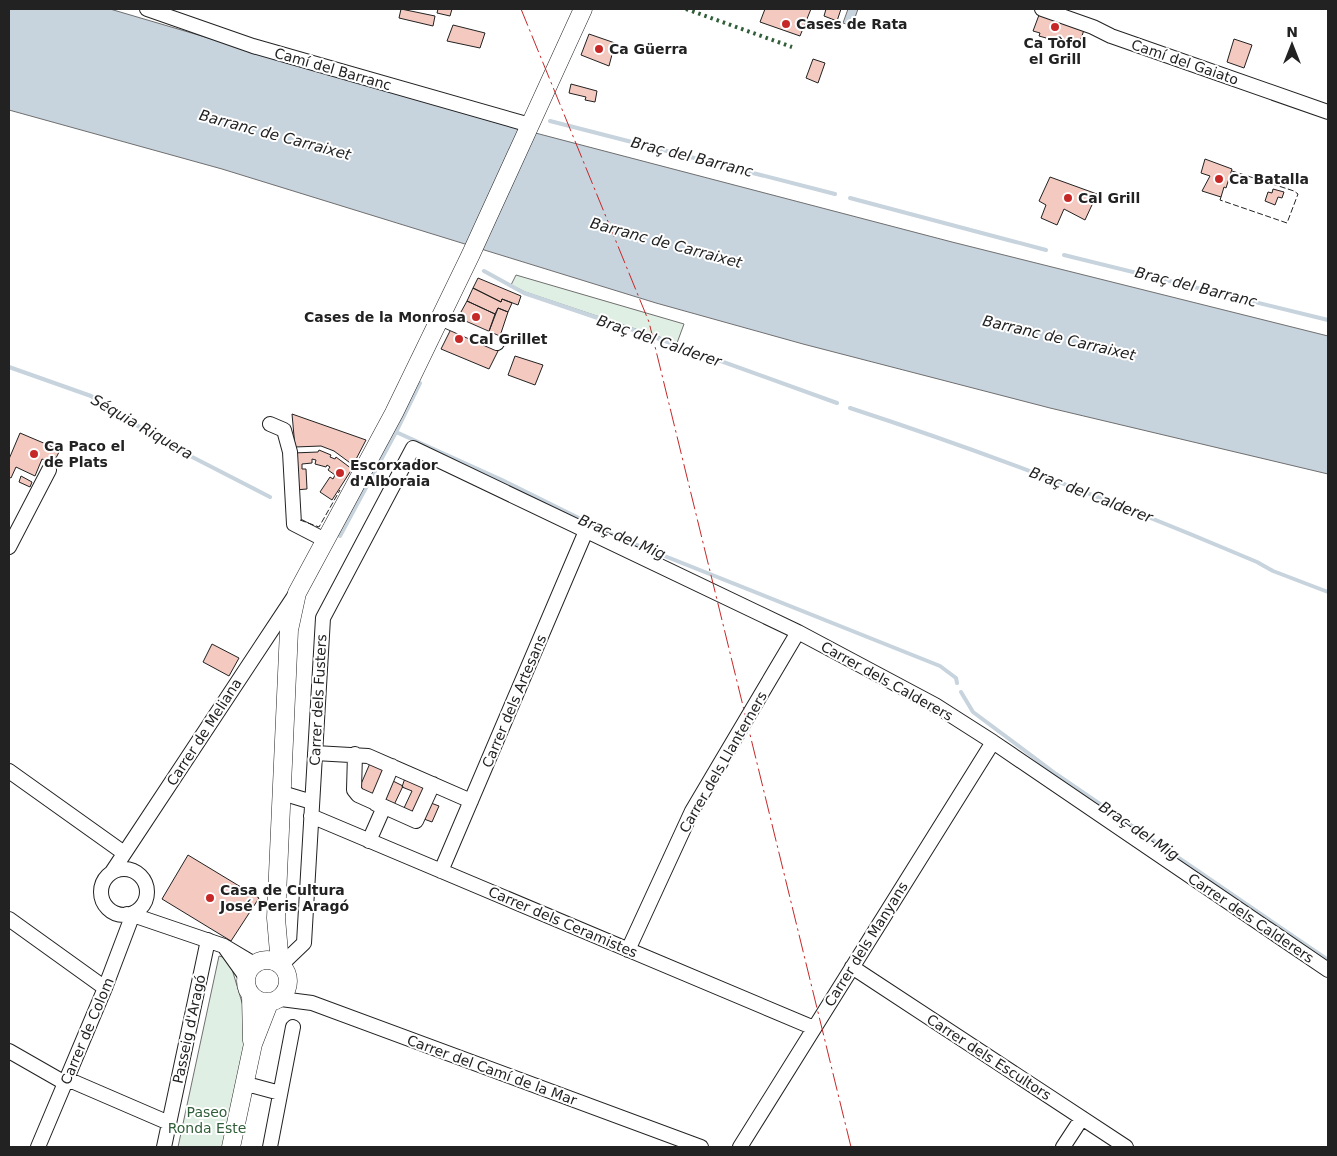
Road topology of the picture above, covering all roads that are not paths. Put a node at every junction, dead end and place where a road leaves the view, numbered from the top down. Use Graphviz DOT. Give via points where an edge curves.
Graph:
graph roads {
  1 [pos="147,9"];
  2 [pos="584,9"];
  3 [pos="1042,9"];
  4 [pos="1328,112"];
  5 [pos="526,125"];
  6 [pos="440,318"];
  7 [pos="497,343"];
  8 [pos="270,424"];
  9 [pos="413,448"];
  10 [pos="49,470"];
  11 [pos="586,531"];
  12 [pos="325,540"];
  13 [pos="9,546"];
  14 [pos="297,593"];
  15 [pos="798,632"];
  16 [pos="993,742"];
  17 [pos="315,753"];
  18 [pos="355,754"];
  19 [pos="392,766"];
  20 [pos="9,770"];
  21 [pos="433,784"];
  22 [pos="282,793"];
  23 [pos="471,801"];
  24 [pos="380,805"];
  25 [pos="312,809"];
  26 [pos="369,840"];
  27 [pos="124,853"];
  28 [pos="441,871"];
  29 [pos="112,872"];
  30 [pos="144,903"];
  31 [pos="129,914"];
  32 [pos="9,919"];
  33 [pos="152,921"];
  34 [pos="208,940"];
  35 [pos="628,950"];
  36 [pos="265,966"];
  37 [pos="852,968"];
  38 [pos="1328,970"];
  39 [pos="105,988"];
  40 [pos="251,996"];
  41 [pos="275,1001"];
  42 [pos="293,1027"];
  43 [pos="814,1028"];
  44 [pos="253,1044"];
  45 [pos="9,1051"];
  46 [pos="66,1081"];
  47 [pos="244,1086"];
  48 [pos="280,1093"];
  49 [pos="1082,1118"];
  50 [pos="169,1122"];
  51 [pos="38,1147"];
  52 [pos="164,1147"];
  53 [pos="231,1147"];
  54 [pos="270,1147"];
  55 [pos="701,1147"];
  56 [pos="740,1147"];
  57 [pos="1063,1147"];
  58 [pos="1126,1147"];
  1 -- 5 [label="street, Camí del Barranc" via="253,46"];
  2 -- 5 [label="main road"];
  3 -- 4 [label="street, Camí del Gaiato"];
  5 -- 6 [label="main road"];
  6 -- 7 [label="street"];
  6 -- 12 [label="main road" via="394,413"];
  8 -- 12 [label="street" via="284,430 290,452 294,524"];
  9 -- 11 [label="street, Carrer dels Calderers"];
  9 -- 17 [label="street, Carrer dels Fusters" via="323,618"];
  10 -- 13 [label="street"];
  11 -- 15 [label="street, Carrer dels Calderers"];
  11 -- 23 [label="street, Carrer dels Artesans"];
  12 -- 14 [label="main road"];
  14 -- 22 [label="main road" via="289,630"];
  14 -- 27 [label="street, Carrer de Meliana"];
  15 -- 16 [label="street, Carrer dels Calderers" via="935,705"];
  15 -- 35 [label="street, Carrer dels Llanterners" via="692,811"];
  16 -- 37 [label="street, Carrer dels Manyans"];
  16 -- 38 [label="street, Carrer dels Calderers"];
  17 -- 18 [label="street"];
  17 -- 25 [label="street, Carrer dels Fusters"];
  18 -- 19 [label="street"];
  18 -- 24 [label="street" via="354,790"];
  19 -- 21 [label="street"];
  19 -- 24 [label="street"];
  20 -- 27 [label="street"];
  21 -- 23 [label="street"];
  21 -- 24 [label="street" via="416,821"];
  22 -- 25 [label="street, Carrer dels Ceramistes"];
  22 -- 36 [label="main road" via="276,918"];
  23 -- 28 [label="street, Carrer dels Artesans"];
  24 -- 26 [label="street"];
  25 -- 26 [label="street, Carrer dels Ceramistes"];
  25 -- 36 [label="street, Carrer dels Fusters" via="304,943"];
  26 -- 28 [label="street, Carrer dels Ceramistes"];
  27 -- 29 [label="street, Carrer de Meliana"];
  28 -- 35 [label="street, Carrer dels Ceramistes"];
  29 -- 30 [label="street" via="131,870 142,878 147,892"];
  29 -- 31 [label="street" via="101,887 103,901 113,912"];
  30 -- 31 [label="street"];
  30 -- 33 [label="street"];
  31 -- 33 [label="street"];
  31 -- 39 [label="street, Carrer de Colom" via="130,922"];
  32 -- 39 [label="street"];
  33 -- 34 [label="street"];
  34 -- 36 [label="street"];
  34 -- 50 [label="street, Passeig d'Aragó"];
  35 -- 43 [label="street, Carrer dels Ceramistes"];
  36 -- 40 [label="main road" via="246,988"];
  36 -- 41 [label="main road" via="288,974 288,988"];
  37 -- 43 [label="street, Carrer dels Manyans"];
  37 -- 49 [label="street, Carrer dels Escultors"];
  39 -- 46 [label="street, Carrer de Colom"];
  40 -- 41 [label="main road" via="260,1002"];
  40 -- 44 [label="main road"];
  41 -- 44 [label="main road"];
  41 -- 55 [label="street, Carrer del Camí de la Mar" via="312,1003"];
  42 -- 48 [label="street"];
  43 -- 56 [label="street, Carrer dels Manyans"];
  44 -- 47 [label="main road"];
  45 -- 46 [label="street"];
  46 -- 50 [label="street"];
  46 -- 51 [label="street, Carrer de Colom"];
  47 -- 48 [label="street"];
  47 -- 53 [label="main road"];
  48 -- 54 [label="street"];
  49 -- 57 [label="street"];
  49 -- 58 [label="street, Carrer dels Escultors"];
  50 -- 52 [label="street, Passeig d'Aragó"];
}
